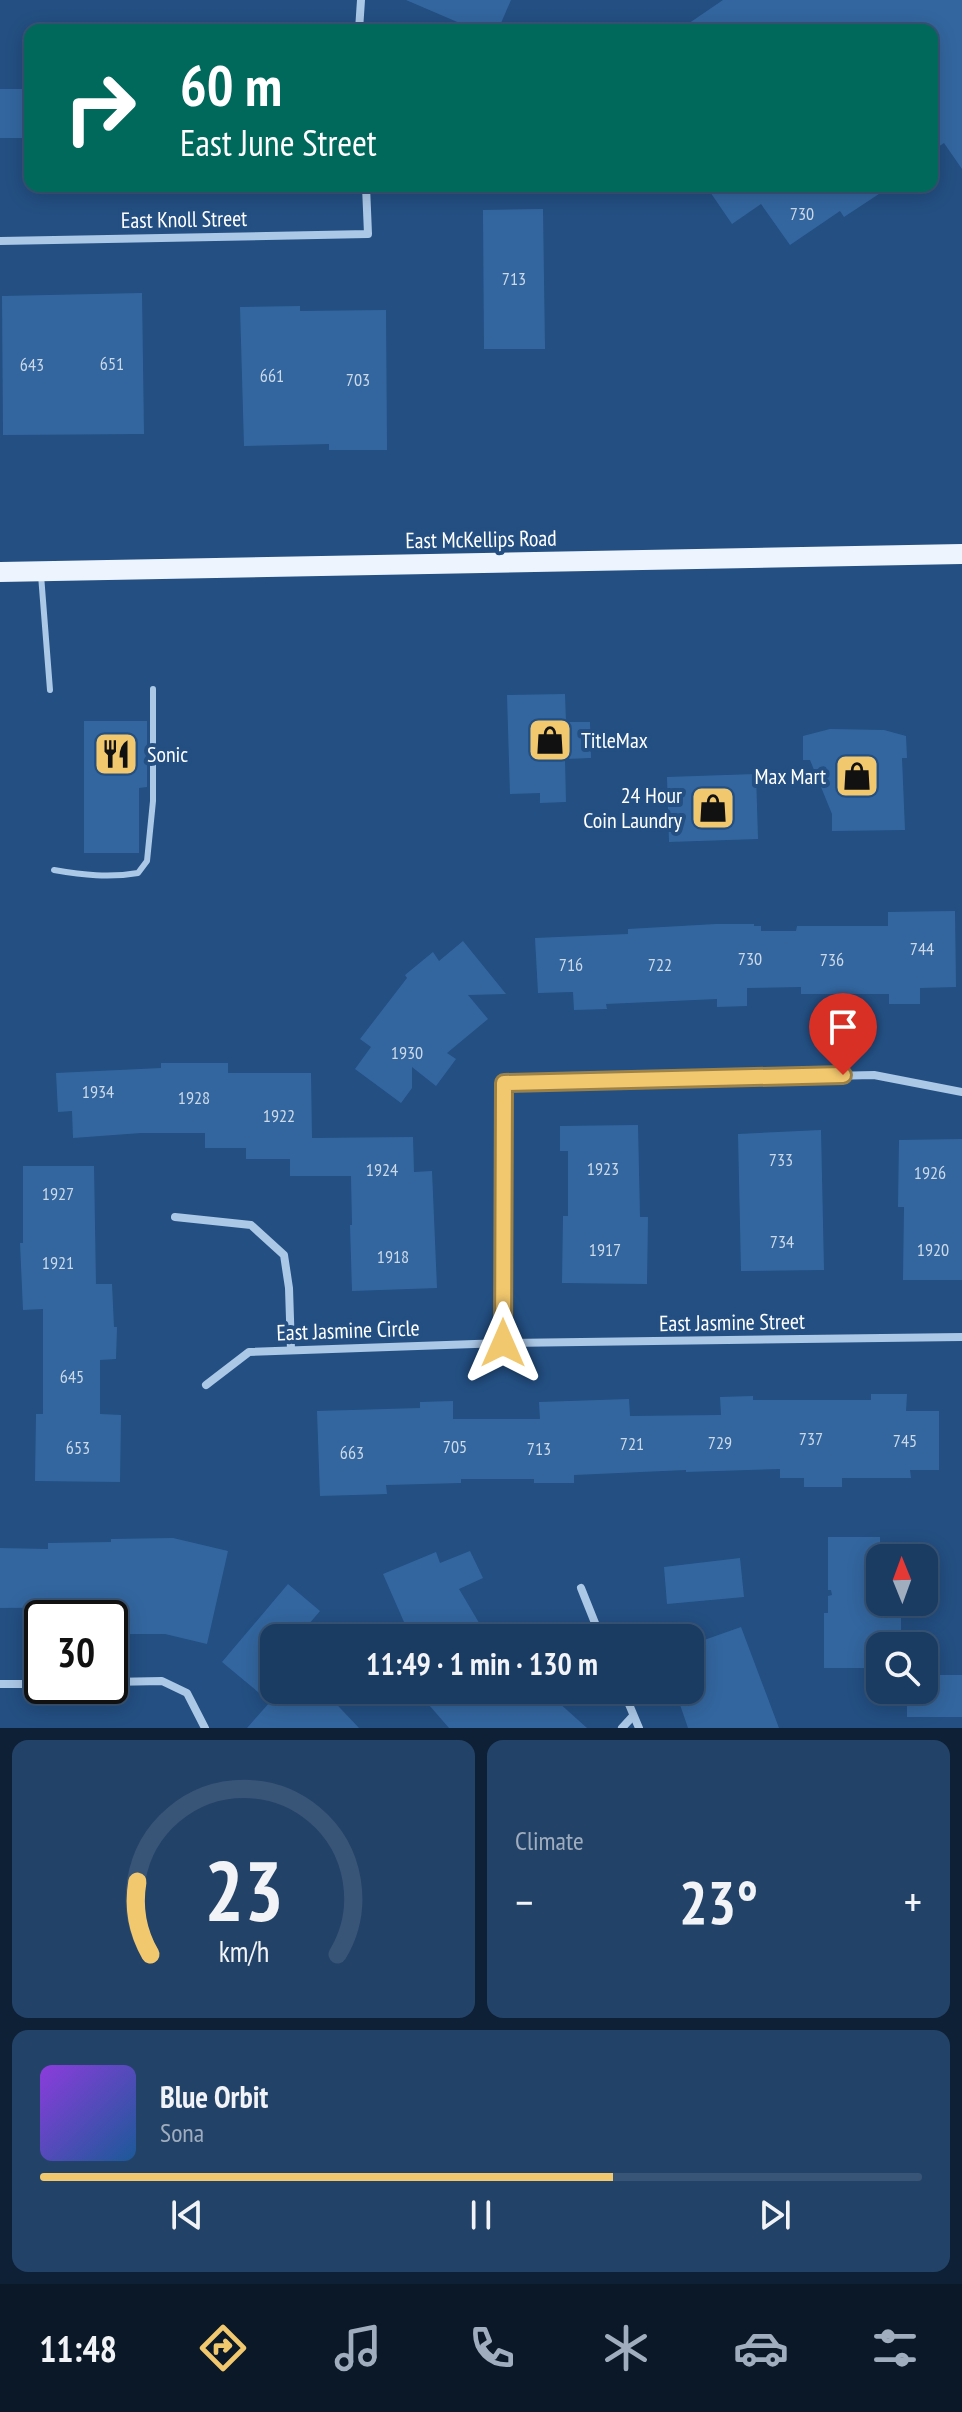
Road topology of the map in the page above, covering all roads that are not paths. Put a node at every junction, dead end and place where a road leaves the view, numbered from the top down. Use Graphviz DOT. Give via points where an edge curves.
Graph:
graph roads {
  1 [pos="361,0"];
  2 [pos="359,24"];
  3 [pos="366,192"];
  4 [pos="0,241"];
  5 [pos="962,554"];
  6 [pos="41,571"];
  7 [pos="0,572"];
  8 [pos="153,689"];
  9 [pos="50,690"];
  10 [pos="54,870"];
  11 [pos="962,1092"];
  12 [pos="175,1217"];
  13 [pos="962,1337"];
  14 [pos="503,1343"];
  15 [pos="291,1350"];
  16 [pos="206,1385"];
  17 [pos="581,1588"];
  18 [pos="595,1624"];
  19 [pos="128,1682"];
  20 [pos="0,1684"];
  21 [pos="24,1684"];
  22 [pos="628,1704"];
  23 [pos="633,1716"];
  24 [pos="205,1728"];
  25 [pos="622,1728"];
  26 [pos="639,1728"];
  1 -- 2 [label="street"];
  3 -- 4 [label="street, East Knoll Street" via="368,234"];
  5 -- 6 [label="main road, East McKellips Road"];
  6 -- 7 [label="main road, East McKellips Road"];
  6 -- 9 [label="lane"];
  8 -- 10 [label="lane" via="147,861 138,873 114,877"];
  11 -- 14 [label="street" via="874,1075 504,1083"];
  12 -- 15 [label="street" via="251,1225 284,1255"];
  13 -- 14 [label="street, East Jasmine Street"];
  14 -- 15 [label="street, East Jasmine Circle"];
  15 -- 16 [label="street, East Jasmine Circle" via="249,1352"];
  17 -- 18 [label="street"];
  19 -- 24 [label="street" via="162,1681 187,1693"];
  20 -- 21 [label="street"];
  22 -- 23 [label="street"];
  23 -- 25 [label="street"];
  23 -- 26 [label="street"];
}
